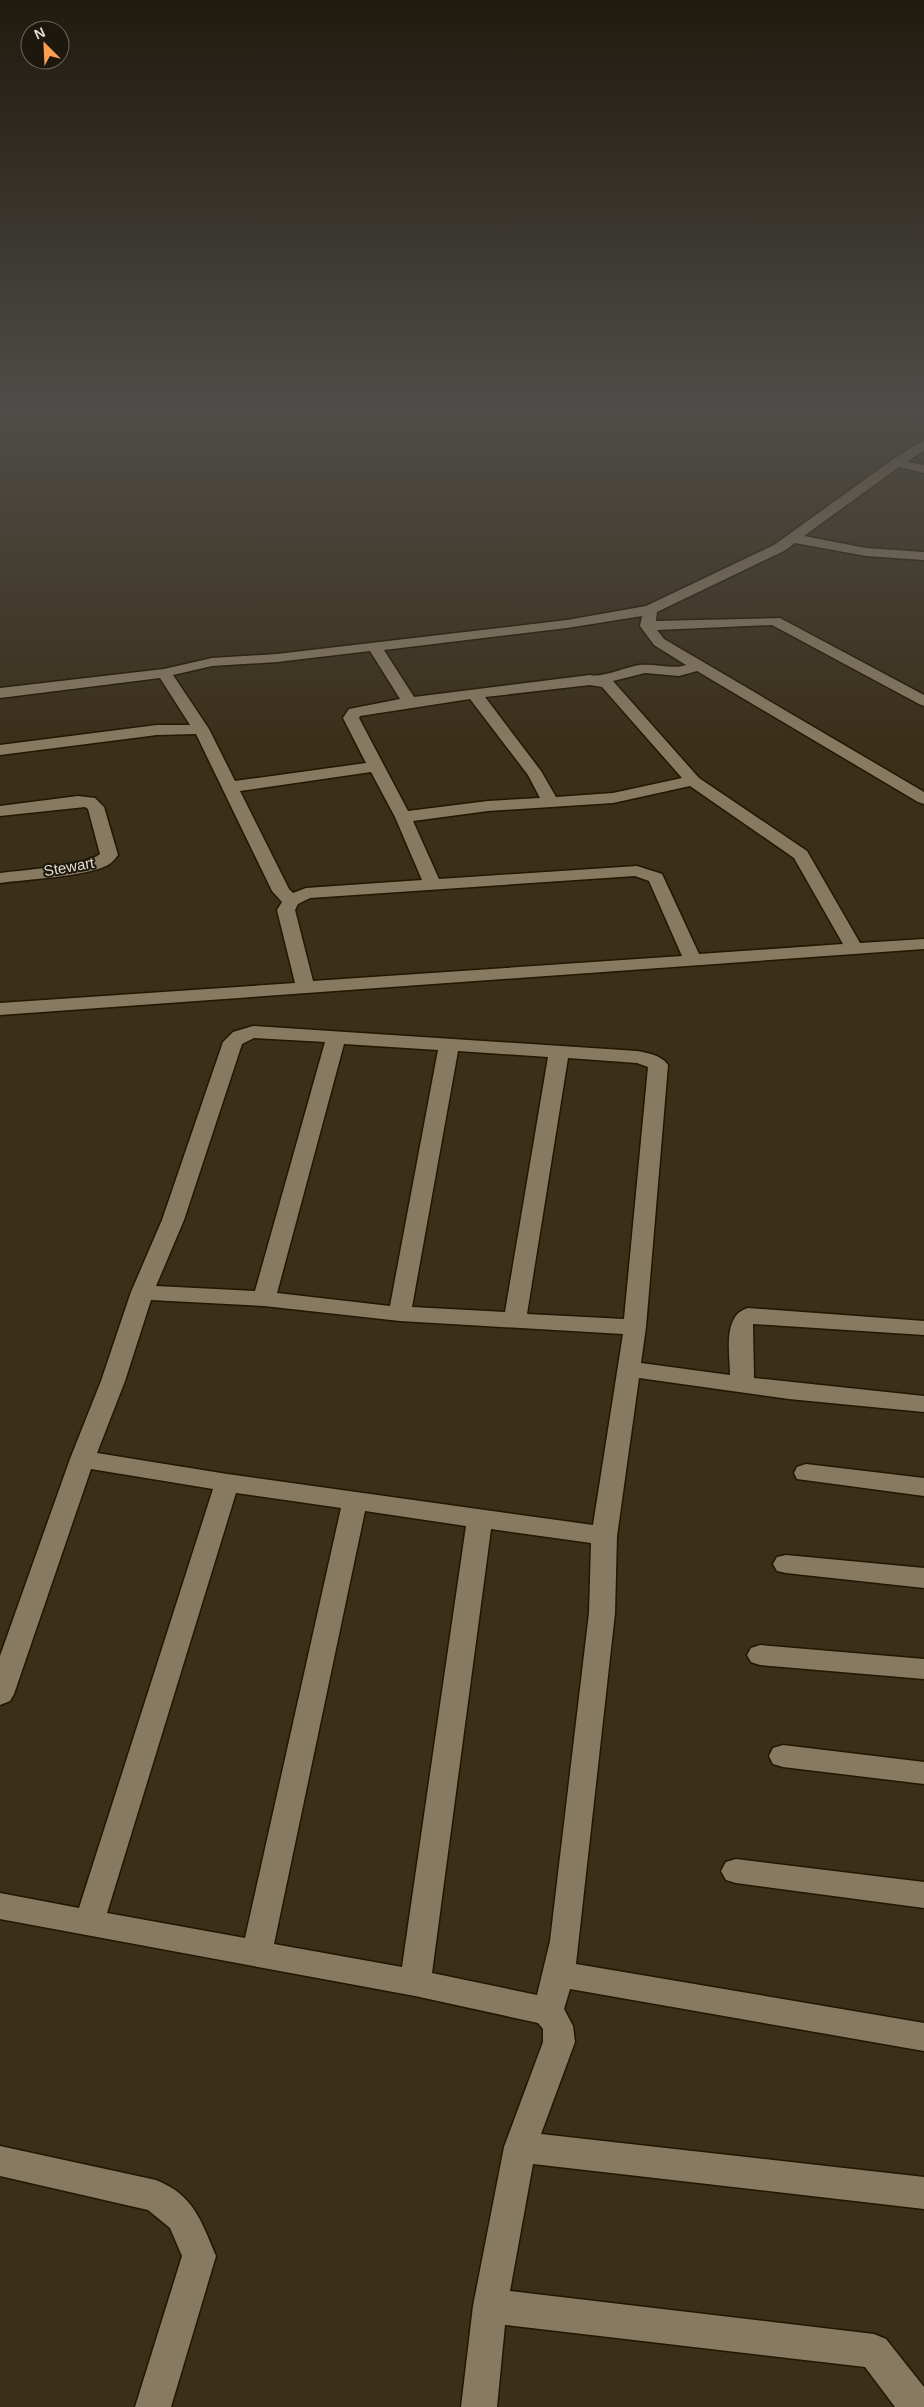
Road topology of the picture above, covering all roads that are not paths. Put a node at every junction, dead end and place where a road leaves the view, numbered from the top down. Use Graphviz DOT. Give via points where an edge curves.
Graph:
graph roads {
  1 [pos="818,519"];
  2 [pos="792,538"];
  3 [pos="924,556"];
  4 [pos="650,610"];
  5 [pos="647,626"];
  6 [pos="374,646"];
  7 [pos="698,664"];
  8 [pos="164,672"];
  9 [pos="600,681"];
  10 [pos="0,693"];
  11 [pos="474,694"];
  12 [pos="924,701"];
  13 [pos="410,702"];
  14 [pos="201,729"];
  15 [pos="0,750"];
  16 [pos="376,766"];
  17 [pos="693,781"];
  18 [pos="230,787"];
  19 [pos="924,799"];
  20 [pos="550,802"];
  21 [pos="0,812"];
  22 [pos="403,817"];
  23 [pos="0,878"];
  24 [pos="433,886"];
  25 [pos="291,901"];
  26 [pos="924,944"];
  27 [pos="854,948"];
  28 [pos="692,958"];
  29 [pos="305,986"];
  30 [pos="0,1009"];
  31 [pos="336,1036"];
  32 [pos="449,1045"];
  33 [pos="559,1052"];
  34 [pos="142,1292"];
  35 [pos="264,1300"];
  36 [pos="400,1314"];
  37 [pos="515,1321"];
  38 [pos="635,1327"];
  39 [pos="924,1328"];
  40 [pos="628,1369"];
  41 [pos="742,1384"];
  42 [pos="924,1404"];
  43 [pos="82,1459"];
  44 [pos="806,1473"];
  45 [pos="228,1483"];
  46 [pos="924,1487"];
  47 [pos="355,1501"];
  48 [pos="480,1518"];
  49 [pos="604,1536"];
  50 [pos="786,1564"];
  51 [pos="924,1578"];
  52 [pos="760,1654"];
  53 [pos="924,1669"];
  54 [pos="0,1694"];
  55 [pos="783,1756"];
  56 [pos="924,1773"];
  57 [pos="736,1870"];
  58 [pos="924,1895"];
  59 [pos="0,1906"];
  60 [pos="89,1923"];
  61 [pos="257,1954"];
  62 [pos="559,1974"];
  63 [pos="415,1983"];
  64 [pos="548,2011"];
  65 [pos="924,2037"];
  66 [pos="520,2147"];
  67 [pos="0,2161"];
  68 [pos="924,2193"];
  69 [pos="490,2306"];
  70 [pos="153,2407"];
  71 [pos="479,2407"];
  72 [pos="916,2407"];
  1 -- 2 [label="street"];
  2 -- 3 [label="street" via="866,552"];
  2 -- 4 [label="street" via="778,548"];
  4 -- 5 [label="street"];
  4 -- 6 [label="street" via="567,624"];
  5 -- 7 [label="street" via="659,642"];
  5 -- 12 [label="street" via="776,620"];
  6 -- 8 [label="street" via="212,662"];
  6 -- 13 [label="street"];
  7 -- 9 [label="street" via="688,671 646,669 615,674"];
  7 -- 19 [label="street"];
  8 -- 10 [label="street"];
  8 -- 14 [label="street"];
  9 -- 11 [label="street"];
  9 -- 17 [label="street" via="607,684"];
  11 -- 13 [label="street"];
  11 -- 20 [label="street" via="535,774"];
  13 -- 16 [label="street" via="354,712 351,718"];
  14 -- 15 [label="street" via="157,730"];
  14 -- 18 [label="street"];
  16 -- 18 [label="street"];
  16 -- 22 [label="street"];
  17 -- 20 [label="street" via="613,798"];
  17 -- 27 [label="street" via="801,855"];
  18 -- 25 [label="street" via="281,891"];
  20 -- 22 [label="street"];
  21 -- 23 [label="street, Stewart" via="89,802 96,808 109,855 101,862"];
  22 -- 24 [label="street"];
  24 -- 25 [label="street" via="306,893"];
  24 -- 28 [label="street" via="637,871 656,878"];
  25 -- 29 [label="street" via="286,910"];
  26 -- 27 [label="street"];
  27 -- 28 [label="street"];
  28 -- 29 [label="street"];
  29 -- 30 [label="street"];
  31 -- 32 [label="street"];
  31 -- 34 [label="street" via="253,1032 233,1042 173,1220"];
  31 -- 35 [label="street"];
  32 -- 33 [label="street"];
  32 -- 36 [label="street"];
  33 -- 37 [label="street"];
  33 -- 38 [label="street" via="637,1057 658,1065"];
  34 -- 35 [label="street"];
  34 -- 43 [label="street" via="113,1381"];
  35 -- 36 [label="street"];
  36 -- 37 [label="street"];
  37 -- 38 [label="street"];
  38 -- 40 [label="street"];
  39 -- 41 [label="street" via="748,1315 742,1323"];
  40 -- 41 [label="street"];
  40 -- 49 [label="street"];
  41 -- 42 [label="street"];
  43 -- 45 [label="street"];
  43 -- 54 [label="street"];
  44 -- 46 [label="street"];
  45 -- 47 [label="street"];
  45 -- 60 [label="street"];
  47 -- 48 [label="street"];
  47 -- 61 [label="street"];
  48 -- 49 [label="street"];
  48 -- 63 [label="street"];
  49 -- 62 [label="street" via="602,1614"];
  50 -- 51 [label="street"];
  52 -- 53 [label="street"];
  55 -- 56 [label="street"];
  57 -- 58 [label="street"];
  59 -- 60 [label="street"];
  60 -- 61 [label="street"];
  61 -- 63 [label="street"];
  62 -- 64 [label="street"];
  62 -- 65 [label="street"];
  63 -- 64 [label="street"];
  64 -- 66 [label="street" via="558,2026 559,2042"];
  66 -- 68 [label="street"];
  66 -- 69 [label="street"];
  67 -- 70 [label="street" via="156,2196 182,2217 199,2256"];
  69 -- 71 [label="street"];
  69 -- 72 [label="street" via="874,2351"];
}
